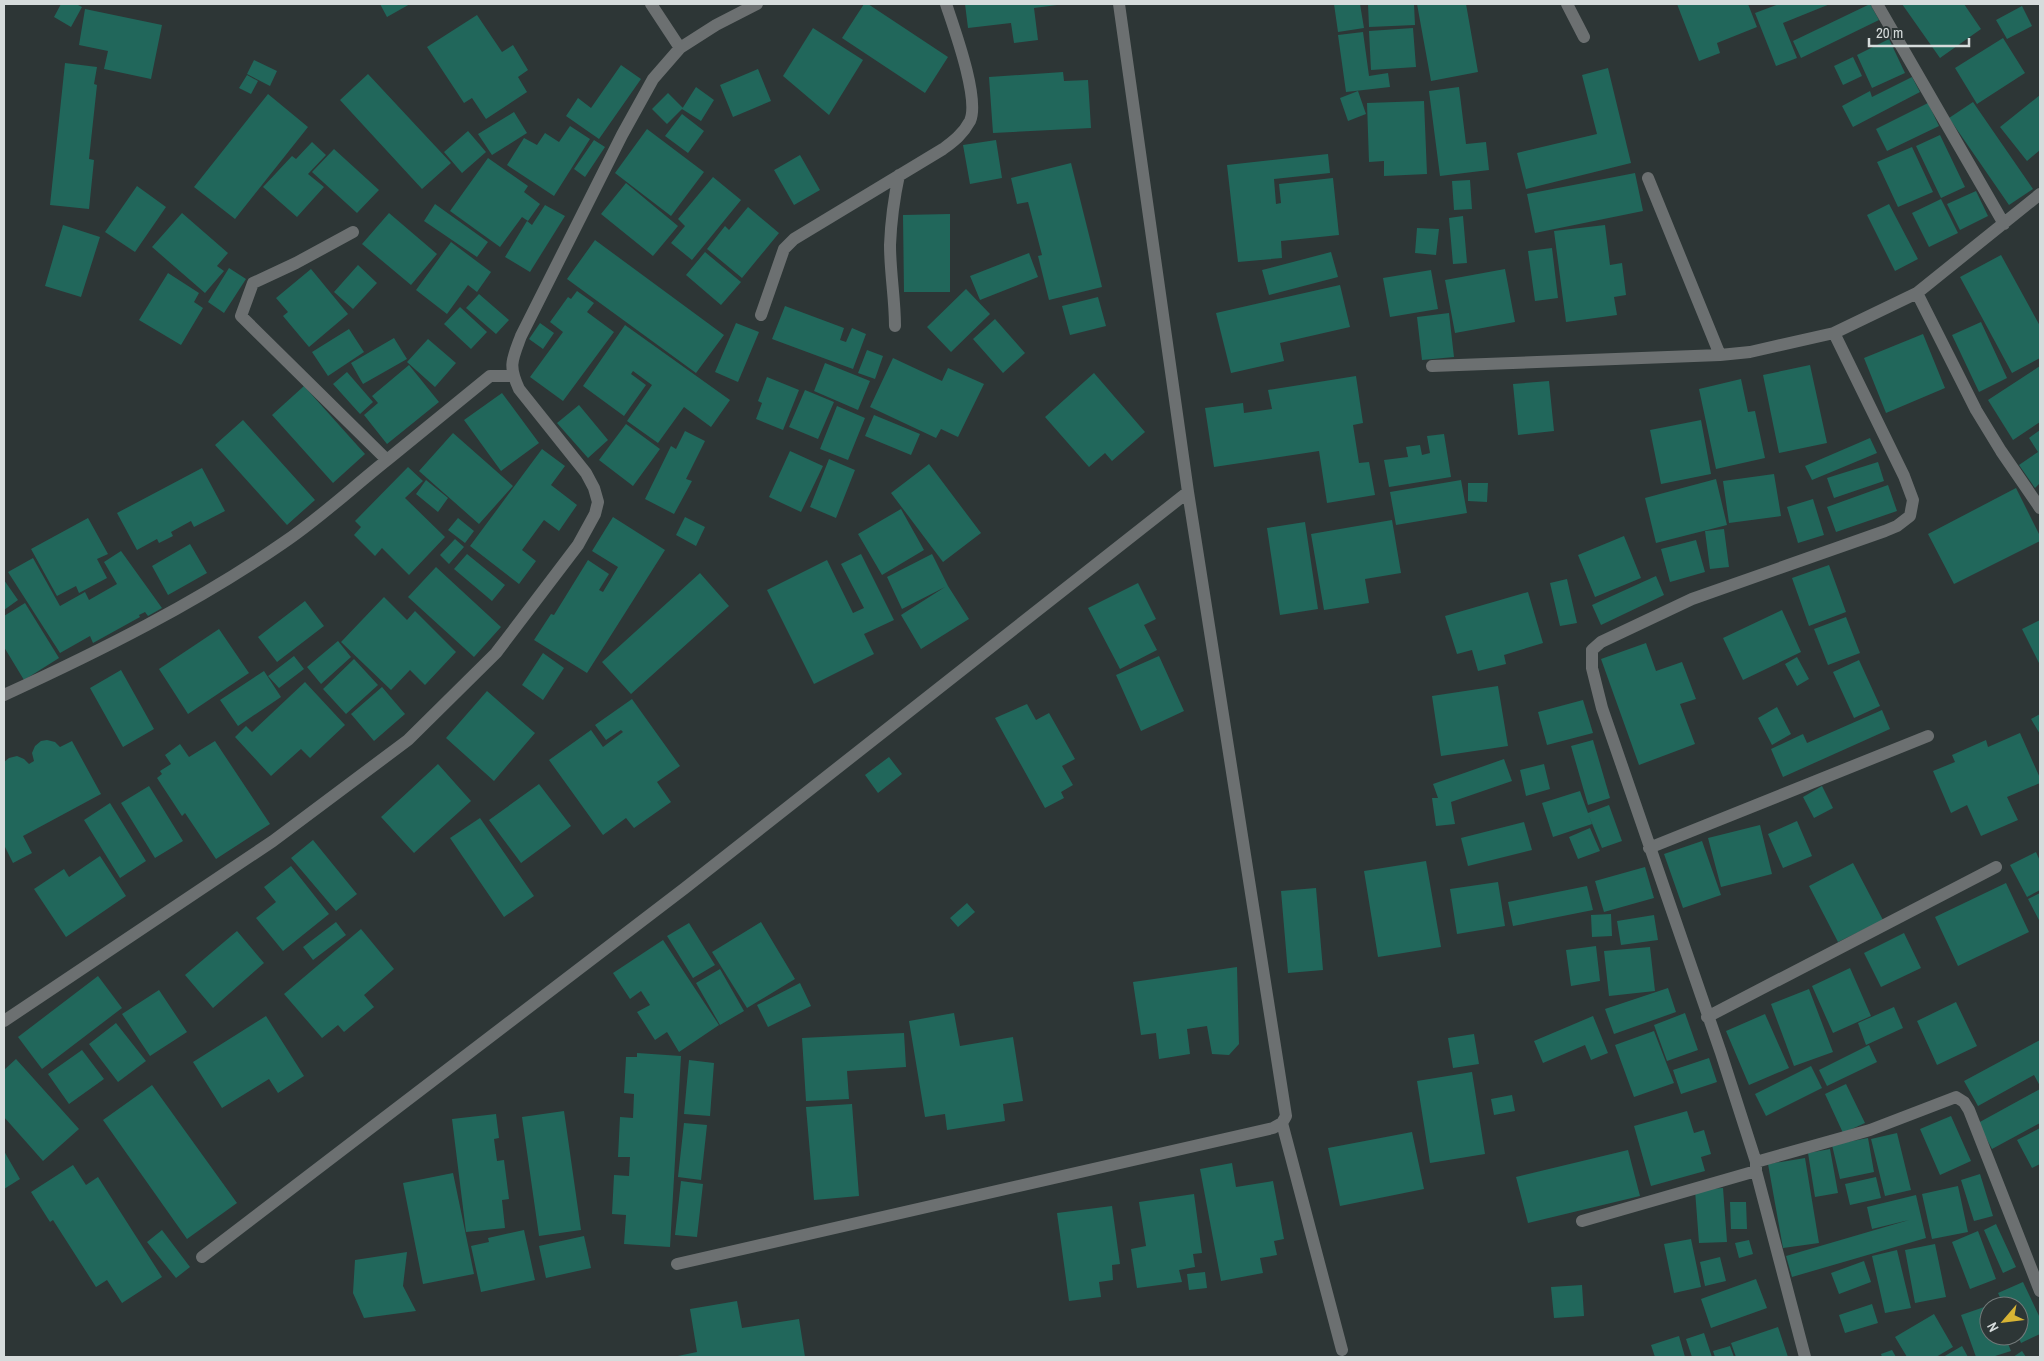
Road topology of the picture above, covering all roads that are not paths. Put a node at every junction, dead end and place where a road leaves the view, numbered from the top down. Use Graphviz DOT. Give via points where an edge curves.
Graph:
graph roads {
  1 [pos="650,4"];
  2 [pos="757,4"];
  3 [pos="946,4"];
  4 [pos="1119,4"];
  5 [pos="1567,4"];
  6 [pos="1876,4"];
  7 [pos="1584,37"];
  8 [pos="680,48"];
  9 [pos="899,175"];
  10 [pos="1648,178"];
  11 [pos="2040,194"];
  12 [pos="2004,224"];
  13 [pos="353,232"];
  14 [pos="1917,293"];
  15 [pos="760,315"];
  16 [pos="895,326"];
  17 [pos="1834,333"];
  18 [pos="1720,354"];
  19 [pos="1432,366"];
  20 [pos="513,376"];
  21 [pos="387,460"];
  22 [pos="1188,492"];
  23 [pos="2040,508"];
  24 [pos="4,695"];
  25 [pos="1928,736"];
  26 [pos="1649,848"];
  27 [pos="1996,867"];
  28 [pos="1707,1017"];
  29 [pos="4,1021"];
  30 [pos="1282,1123"];
  31 [pos="1756,1166"];
  32 [pos="1582,1221"];
  33 [pos="202,1257"];
  34 [pos="677,1264"];
  35 [pos="2040,1291"];
  36 [pos="1342,1350"];
  37 [pos="1804,1357"];
  1 -- 8 [label="street"];
  2 -- 8 [label="street"];
  3 -- 9 [label="street" via="969,83 971,119 962,135"];
  4 -- 22 [label="street"];
  5 -- 7 [label="street"];
  6 -- 12 [label="street"];
  8 -- 20 [label="street" via="653,79 622,135 521,336 512,360"];
  9 -- 15 [label="street" via="794,239 784,249"];
  9 -- 16 [label="street" via="890,246"];
  10 -- 18 [label="street"];
  11 -- 12 [label="street"];
  12 -- 14 [label="street"];
  13 -- 21 [label="street" via="254,283 241,316"];
  14 -- 17 [label="street"];
  14 -- 23 [label="street" via="1976,410"];
  17 -- 18 [label="street" via="1750,352"];
  17 -- 26 [label="street" via="1904,476 1913,500 1910,516 1885,532 1692,599 1601,642 1592,650 1592,668 1602,708"];
  18 -- 19 [label="street"];
  20 -- 21 [label="street" via="490,376"];
  20 -- 29 [label="street" via="519,389 586,473 598,502 578,545 496,653 408,740 281,836"];
  21 -- 24 [label="street" via="284,542 194,600"];
  22 -- 30 [label="street" via="1286,1116"];
  22 -- 33 [label="street" via="677,894"];
  25 -- 26 [label="street"];
  26 -- 28 [label="street"];
  27 -- 28 [label="street"];
  28 -- 31 [label="street"];
  30 -- 34 [label="street" via="1273,1128"];
  30 -- 36 [label="street"];
  31 -- 32 [label="street"];
  31 -- 35 [label="street" via="1870,1130 1956,1097 1970,1110"];
  31 -- 37 [label="street"];
}
